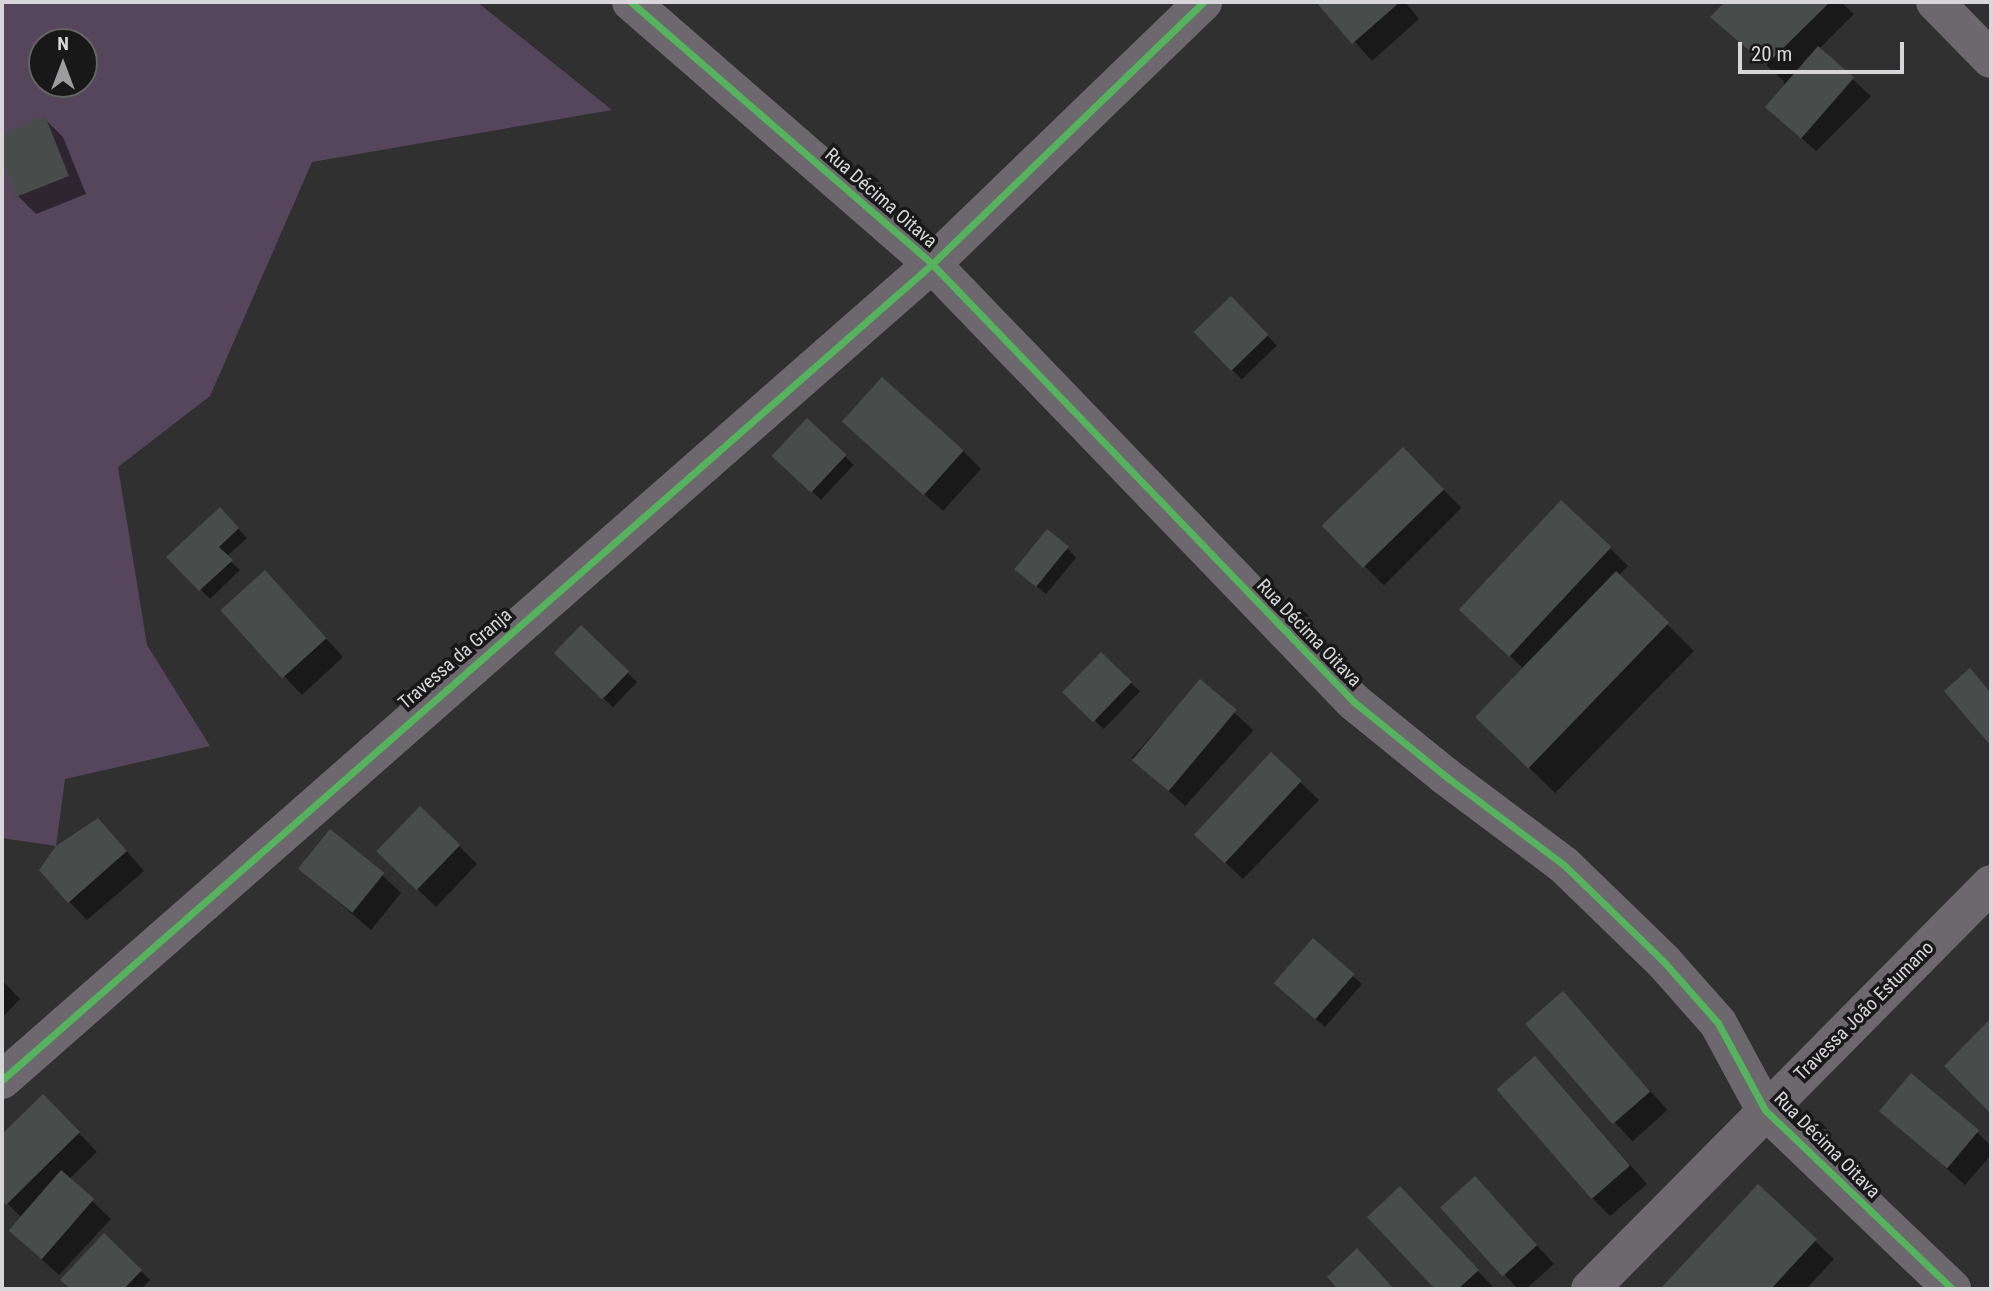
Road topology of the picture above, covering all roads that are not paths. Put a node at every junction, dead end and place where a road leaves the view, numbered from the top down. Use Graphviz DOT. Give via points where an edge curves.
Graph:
graph roads {
  1 [pos="631,2"];
  2 [pos="1203,2"];
  3 [pos="1935,2"];
  4 [pos="1991,59"];
  5 [pos="932,264"];
  6 [pos="1991,884"];
  7 [pos="2,1080"];
  8 [pos="1765,1110"];
  9 [pos="1590,1289"];
  10 [pos="1952,1289"];
  1 -- 5 [label="street, Rua Décima Oitava"];
  2 -- 5 [label="street, Travessa da Granja"];
  3 -- 4 [label="street"];
  5 -- 7 [label="street, Travessa da Granja"];
  5 -- 8 [label="street, Rua Décima Oitava" via="1354,702 1564,865 1664,962 1718,1023"];
  6 -- 8 [label="street, Travessa João Estumano"];
  8 -- 9 [label="street, Travessa João Estumano"];
  8 -- 10 [label="street, Rua Décima Oitava"];
}
